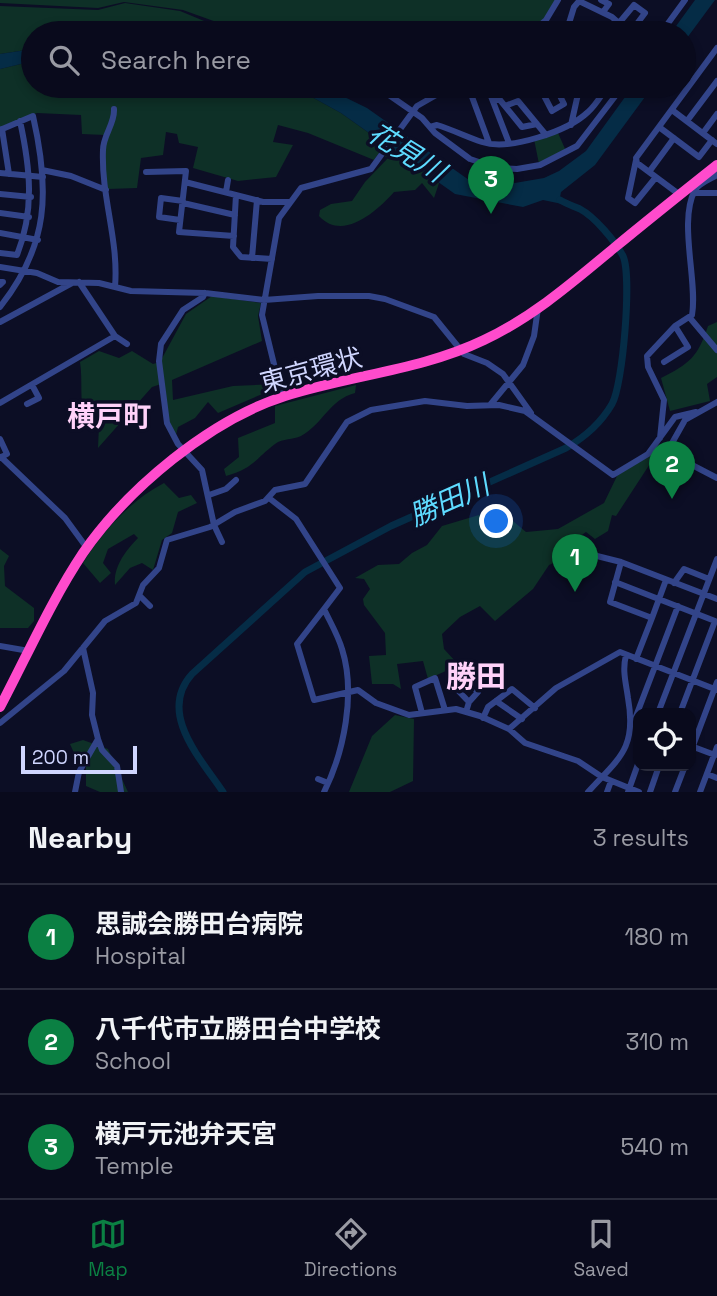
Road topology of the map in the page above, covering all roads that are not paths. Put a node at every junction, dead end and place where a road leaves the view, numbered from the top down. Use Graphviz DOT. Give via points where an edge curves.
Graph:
graph roads {
  1 [pos="558,0"];
  2 [pos="601,0"];
  3 [pos="685,0"];
  4 [pos="580,1"];
  5 [pos="603,12"];
  6 [pos="546,21"];
  7 [pos="569,21"];
  8 [pos="616,21"];
  9 [pos="621,21"];
  10 [pos="639,21"];
  11 [pos="670,21"];
  12 [pos="717,48"];
  13 [pos="696,76"];
  14 [pos="717,81"];
  15 [pos="391,98"];
  16 [pos="430,98"];
  17 [pos="472,98"];
  18 [pos="492,98"];
  19 [pos="545,98"];
  20 [pos="561,98"];
  21 [pos="577,98"];
  22 [pos="599,98"];
  23 [pos="614,98"];
  24 [pos="680,98"];
  25 [pos="505,106"];
  26 [pos="114,109"];
  27 [pos="671,110"];
  28 [pos="411,114"];
  29 [pos="717,114"];
  30 [pos="20,121"];
  31 [pos="687,121"];
  32 [pos="537,124"];
  33 [pos="571,125"];
  34 [pos="430,127"];
  35 [pos="659,127"];
  36 [pos="1,129"];
  37 [pos="703,133"];
  38 [pos="546,135"];
  39 [pos="674,138"];
  40 [pos="715,142"];
  41 [pos="489,143"];
  42 [pos="509,143"];
  43 [pos="3,154"];
  44 [pos="636,158"];
  45 [pos="717,158"];
  46 [pos="717,165"];
  47 [pos="146,172"];
  48 [pos="0,173"];
  49 [pos="9,174"];
  50 [pos="42,174"];
  51 [pos="653,174"];
  52 [pos="717,175"];
  53 [pos="29,176"];
  54 [pos="228,180"];
  55 [pos="186,182"];
  56 [pos="694,189"];
  57 [pos="106,190"];
  58 [pos="226,192"];
  59 [pos="676,192"];
  60 [pos="717,193"];
  61 [pos="0,194"];
  62 [pos="236,195"];
  63 [pos="31,197"];
  64 [pos="257,200"];
  65 [pos="183,202"];
  66 [pos="289,202"];
  67 [pos="0,214"];
  68 [pos="235,215"];
  69 [pos="29,216"];
  70 [pos="180,220"];
  71 [pos="0,233"];
  72 [pos="25,236"];
  73 [pos="234,236"];
  74 [pos="38,240"];
  75 [pos="619,240"];
  76 [pos="605,252"];
  77 [pos="0,253"];
  78 [pos="252,258"];
  79 [pos="272,259"];
  80 [pos="0,267"];
  81 [pos="24,270"];
  82 [pos="76,282"];
  83 [pos="115,286"];
  84 [pos="205,293"];
  85 [pos="264,300"];
  86 [pos="0,307"];
  87 [pos="538,308"];
  88 [pos="690,318"];
  89 [pos="0,321"];
  90 [pos="676,326"];
  91 [pos="116,336"];
  92 [pos="127,344"];
  93 [pos="459,349"];
  94 [pos="717,350"];
  95 [pos="664,362"];
  96 [pos="509,380"];
  97 [pos="32,385"];
  98 [pos="281,395"];
  99 [pos="717,402"];
  100 [pos="0,403"];
  101 [pos="27,404"];
  102 [pos="489,405"];
  103 [pos="696,412"];
  104 [pos="532,414"];
  105 [pos="660,438"];
  106 [pos="0,440"];
  107 [pos="184,449"];
  108 [pos="0,458"];
  109 [pos="717,478"];
  110 [pos="236,480"];
  111 [pos="209,495"];
  112 [pos="269,498"];
  113 [pos="214,525"];
  114 [pos="222,542"];
  115 [pos="84,544"];
  116 [pos="589,554"];
  117 [pos="717,559"];
  118 [pos="621,562"];
  119 [pos="709,579"];
  120 [pos="666,580"];
  121 [pos="615,582"];
  122 [pos="674,583"];
  123 [pos="704,594"];
  124 [pos="140,596"];
  125 [pos="659,599"];
  126 [pos="717,599"];
  127 [pos="150,606"];
  128 [pos="678,606"];
  129 [pos="324,609"];
  130 [pos="696,613"];
  131 [pos="652,618"];
  132 [pos="0,646"];
  133 [pos="83,648"];
  134 [pos="27,650"];
  135 [pos="626,655"];
  136 [pos="636,659"];
  137 [pos="654,666"];
  138 [pos="673,674"];
  139 [pos="692,681"];
  140 [pos="716,687"];
  141 [pos="347,691"];
  142 [pos="0,696"];
  143 [pos="496,701"];
  144 [pos="469,702"];
  145 [pos="0,707"];
  146 [pos="535,708"];
  147 [pos="640,708"];
  148 [pos="662,708"];
  149 [pos="682,708"];
  150 [pos="446,710"];
  151 [pos="466,712"];
  152 [pos="422,713"];
  153 [pos="484,718"];
  154 [pos="522,719"];
  155 [pos="633,719"];
  156 [pos="0,723"];
  157 [pos="633,728"];
  158 [pos="509,729"];
  159 [pos="696,736"];
  160 [pos="98,739"];
  161 [pos="696,749"];
  162 [pos="716,753"];
  163 [pos="635,771"];
  164 [pos="657,771"];
  165 [pos="683,771"];
  166 [pos="707,774"];
  167 [pos="602,777"];
  168 [pos="717,778"];
  169 [pos="318,779"];
  170 [pos="611,781"];
  171 [pos="328,783"];
  172 [pos="628,790"];
  173 [pos="75,792"];
  174 [pos="121,792"];
  175 [pos="324,792"];
  176 [pos="588,792"];
  177 [pos="607,792"];
  178 [pos="639,792"];
  179 [pos="650,792"];
  180 [pos="675,792"];
  181 [pos="700,792"];
  1 -- 6 [label="street"];
  2 -- 5 [label="street" via="609,4"];
  3 -- 11 [label="street"];
  4 -- 5 [label="street"];
  4 -- 7 [label="street"];
  5 -- 8 [label="street"];
  9 -- 10 [label="street" via="634,5 645,13"];
  12 -- 13 [label="street"];
  14 -- 31 [label="street"];
  15 -- 28 [label="street"];
  16 -- 28 [label="street"];
  17 -- 41 [label="street"];
  18 -- 25 [label="street"];
  18 -- 42 [label="street"];
  19 -- 20 [label="street" via="552,111 564,104"];
  21 -- 33 [label="street"];
  22 -- 33 [label="street"];
  23 -- 34 [label="street" via="577,146 533,167 509,169 480,163"];
  24 -- 27 [label="street"];
  25 -- 32 [label="street" via="522,127"];
  25 -- 32 [label="street" via="518,101"];
  26 -- 57 [label="street" via="103,150"];
  27 -- 31 [label="street"];
  27 -- 35 [label="street"];
  28 -- 34 [label="street"];
  28 -- 66 [label="street" via="364,174 308,185"];
  29 -- 37 [label="street"];
  30 -- 36 [label="street"];
  30 -- 50 [label="street" via="33,116"];
  30 -- 53 [label="street"];
  31 -- 37 [label="street"];
  32 -- 38 [label="street"];
  33 -- 38 [label="street"];
  34 -- 41 [label="street" via="437,125"];
  35 -- 39 [label="street"];
  35 -- 44 [label="street"];
  36 -- 43 [label="street"];
  37 -- 40 [label="street"];
  38 -- 42 [label="street"];
  39 -- 40 [label="street" via="699,157"];
  39 -- 51 [label="street"];
  41 -- 42 [label="street"];
  43 -- 49 [label="street"];
  44 -- 51 [label="street"];
  44 -- 51 [label="street" via="628,198 635,204"];
  45 -- 59 [label="highway, 東京環状"];
  46 -- 56 [label="highway, 東京環状"];
  47 -- 55 [label="street" via="186,171"];
  48 -- 49 [label="street"];
  49 -- 53 [label="street"];
  50 -- 53 [label="street"];
  50 -- 57 [label="street" via="71,176"];
  50 -- 74 [label="street" via="44,208"];
  51 -- 59 [label="street"];
  52 -- 56 [label="street"];
  53 -- 63 [label="street"];
  54 -- 58 [label="street"];
  55 -- 58 [label="street"];
  55 -- 65 [label="street"];
  56 -- 60 [label="street"];
  56 -- 75 [label="highway, 東京環状"];
  56 -- 88 [label="street" via="689,232"];
  57 -- 83 [label="street" via="114,229"];
  58 -- 62 [label="street"];
  59 -- 75 [label="highway, 東京環状"];
  61 -- 63 [label="street"];
  62 -- 64 [label="street"];
  62 -- 68 [label="street"];
  63 -- 69 [label="street"];
  64 -- 66 [label="street"];
  64 -- 78 [label="street"];
  65 -- 68 [label="street"];
  65 -- 70 [label="street"];
  65 -- 70 [label="street" via="160,198 159,217"];
  66 -- 79 [label="street" via="278,223"];
  67 -- 69 [label="street"];
  68 -- 73 [label="street"];
  69 -- 72 [label="street"];
  70 -- 73 [label="street" via="179,232"];
  71 -- 72 [label="street"];
  72 -- 74 [label="street"];
  72 -- 77 [label="street" via="17,255"];
  73 -- 78 [label="street" via="233,247 241,257"];
  74 -- 81 [label="street"];
  75 -- 76 [label="highway, 東京環状"];
  76 -- 87 [label="highway, 東京環状"];
  76 -- 93 [label="highway, 東京環状" via="523,314"];
  78 -- 79 [label="street"];
  79 -- 85 [label="street"];
  80 -- 81 [label="street"];
  81 -- 82 [label="street" via="50,280"];
  81 -- 86 [label="street"];
  82 -- 83 [label="street"];
  82 -- 89 [label="street"];
  82 -- 91 [label="street"];
  83 -- 84 [label="street"];
  84 -- 85 [label="street"];
  84 -- 107 [label="street" via="183,310 159,347 165,415"];
  85 -- 93 [label="street" via="318,296 385,299 434,317"];
  85 -- 98 [label="street" via="264,328"];
  87 -- 93 [label="highway, 東京環状"];
  87 -- 96 [label="street" via="523,365"];
  88 -- 90 [label="street"];
  88 -- 94 [label="street"];
  90 -- 95 [label="street" via="688,347"];
  90 -- 105 [label="street" via="650,351 647,360 664,400"];
  91 -- 92 [label="street"];
  91 -- 97 [label="street"];
  93 -- 96 [label="street"];
  93 -- 98 [label="highway, 東京環状"];
  96 -- 102 [label="street"];
  96 -- 104 [label="street"];
  97 -- 100 [label="street"];
  97 -- 101 [label="street" via="39,398"];
  98 -- 107 [label="highway, 東京環状" via="236,416"];
  99 -- 103 [label="street"];
  102 -- 104 [label="street"];
  102 -- 112 [label="street" via="418,402 362,413 347,422 309,480 275,490"];
  103 -- 105 [label="street" via="675,417"];
  103 -- 109 [label="street" via="681,424 667,452"];
  104 -- 105 [label="street" via="613,475 643,458"];
  106 -- 108 [label="street" via="7,454"];
  107 -- 111 [label="street" via="202,470"];
  107 -- 115 [label="highway, 東京環状" via="123,498"];
  107 -- 134 [label="highway, 東京環状" via="91,542"];
  108 -- 115 [label="street" via="65,518"];
  110 -- 111 [label="street"];
  111 -- 113 [label="street"];
  112 -- 113 [label="street"];
  112 -- 129 [label="street" via="296,519 340,588"];
  113 -- 114 [label="street"];
  113 -- 124 [label="street" via="167,540 159,568"];
  115 -- 134 [label="highway, 東京環状" via="66,569"];
  116 -- 118 [label="street"];
  117 -- 119 [label="street"];
  118 -- 120 [label="street"];
  118 -- 121 [label="street"];
  119 -- 122 [label="street" via="684,569"];
  119 -- 123 [label="street"];
  120 -- 122 [label="street"];
  120 -- 125 [label="street"];
  121 -- 125 [label="street"];
  121 -- 131 [label="street" via="610,602"];
  122 -- 123 [label="street"];
  123 -- 126 [label="street"];
  123 -- 130 [label="street"];
  124 -- 127 [label="street"];
  124 -- 133 [label="street" via="105,621"];
  125 -- 128 [label="street"];
  125 -- 131 [label="street"];
  128 -- 130 [label="street"];
  128 -- 137 [label="street"];
  129 -- 141 [label="street" via="343,651"];
  129 -- 141 [label="street" via="298,644 314,700"];
  130 -- 138 [label="street"];
  130 -- 139 [label="street" via="715,621"];
  131 -- 136 [label="street"];
  132 -- 134 [label="street"];
  133 -- 156 [label="street" via="64,671"];
  133 -- 160 [label="street"];
  134 -- 142 [label="highway, 東京環状"];
  134 -- 145 [label="highway, 東京環状"];
  135 -- 136 [label="street"];
  135 -- 146 [label="street" via="620,652 563,685"];
  135 -- 155 [label="street" via="624,675"];
  136 -- 137 [label="street"];
  137 -- 138 [label="street"];
  137 -- 147 [label="street"];
  138 -- 139 [label="street"];
  138 -- 148 [label="street"];
  139 -- 140 [label="street"];
  139 -- 149 [label="street"];
  140 -- 159 [label="street"];
  141 -- 152 [label="street" via="358,690 405,714"];
  141 -- 171 [label="street" via="340,749"];
  143 -- 146 [label="street" via="512,689"];
  143 -- 153 [label="street"];
  143 -- 154 [label="street"];
  144 -- 144 [label="street" via="478,692 459,674 451,683"];
  144 -- 151 [label="street"];
  146 -- 154 [label="street"];
  150 -- 151 [label="street"];
  150 -- 152 [label="street"];
  150 -- 152 [label="street" via="435,678 415,687"];
  151 -- 153 [label="street"];
  153 -- 158 [label="street"];
  154 -- 158 [label="street"];
  157 -- 167 [label="street" via="616,766"];
  158 -- 167 [label="street" via="525,743 578,761"];
  160 -- 173 [label="street" via="79,772"];
  160 -- 174 [label="street" via="117,766"];
  161 -- 162 [label="street"];
  162 -- 166 [label="street"];
  163 -- 172 [label="street"];
  164 -- 179 [label="street"];
  165 -- 180 [label="street"];
  166 -- 168 [label="street"];
  166 -- 181 [label="street"];
  167 -- 170 [label="street"];
  167 -- 176 [label="street"];
  169 -- 171 [label="street"];
  170 -- 172 [label="street"];
  170 -- 177 [label="street"];
  171 -- 175 [label="street"];
  172 -- 178 [label="street"];
}
